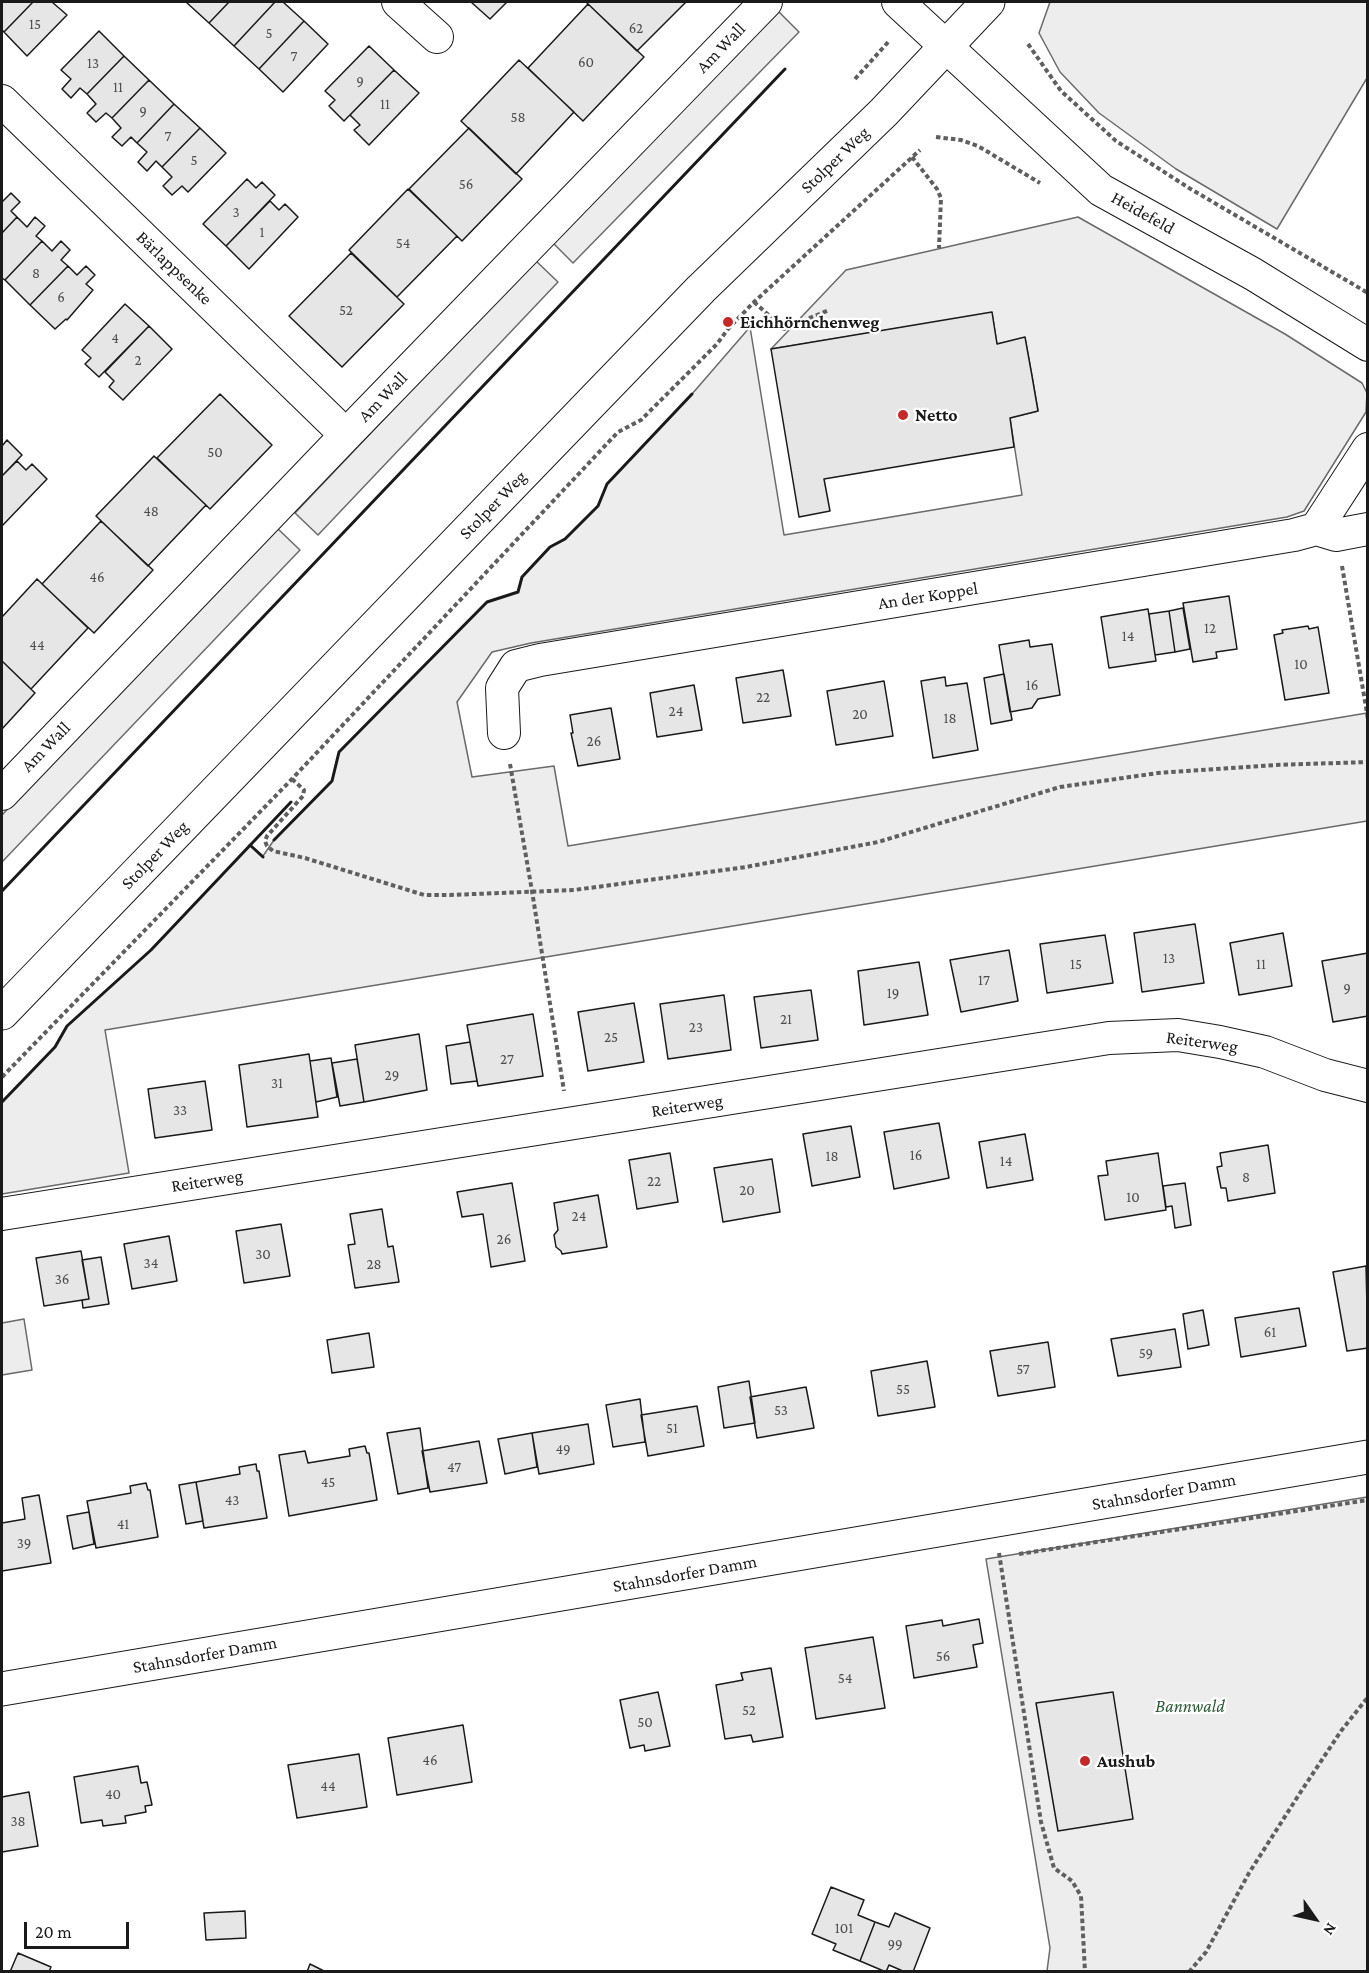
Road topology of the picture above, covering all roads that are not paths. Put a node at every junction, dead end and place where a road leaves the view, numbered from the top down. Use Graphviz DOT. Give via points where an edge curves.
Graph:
graph roads {
  1 [pos="398,2"];
  2 [pos="766,2"];
  3 [pos="898,2"];
  4 [pos="988,2"];
  5 [pos="437,37"];
  6 [pos="946,46"];
  7 [pos="2,101"];
  8 [pos="1368,345"];
  9 [pos="346,435"];
  10 [pos="1368,449"];
  11 [pos="1368,530"];
  12 [pos="1326,532"];
  13 [pos="504,733"];
  14 [pos="2,794"];
  15 [pos="2,1013"];
  16 [pos="1368,1086"];
  17 [pos="2,1214"];
  18 [pos="1368,1457"];
  19 [pos="2,1689"];
  1 -- 5 [label="street"];
  2 -- 9 [label="street, Am Wall"];
  3 -- 6 [label="street"];
  4 -- 6 [label="street, Stolper Weg"];
  6 -- 8 [label="street, Heidefeld" via="1101,190 1253,274"];
  6 -- 15 [label="street, Stolper Weg" via="884,112 701,289"];
  7 -- 9 [label="street, Bärlappsenke"];
  9 -- 14 [label="street, Am Wall"];
  10 -- 12 [label="street"];
  11 -- 12 [label="street, An der Koppel"];
  12 -- 13 [label="street, An der Koppel" via="540,660 516,666 502,688"];
  16 -- 17 [label="street, Reiterweg" via="1221,1042 1178,1035 1109,1038"];
  18 -- 19 [label="street, Stahnsdorfer Damm" via="995,1537"];
}
